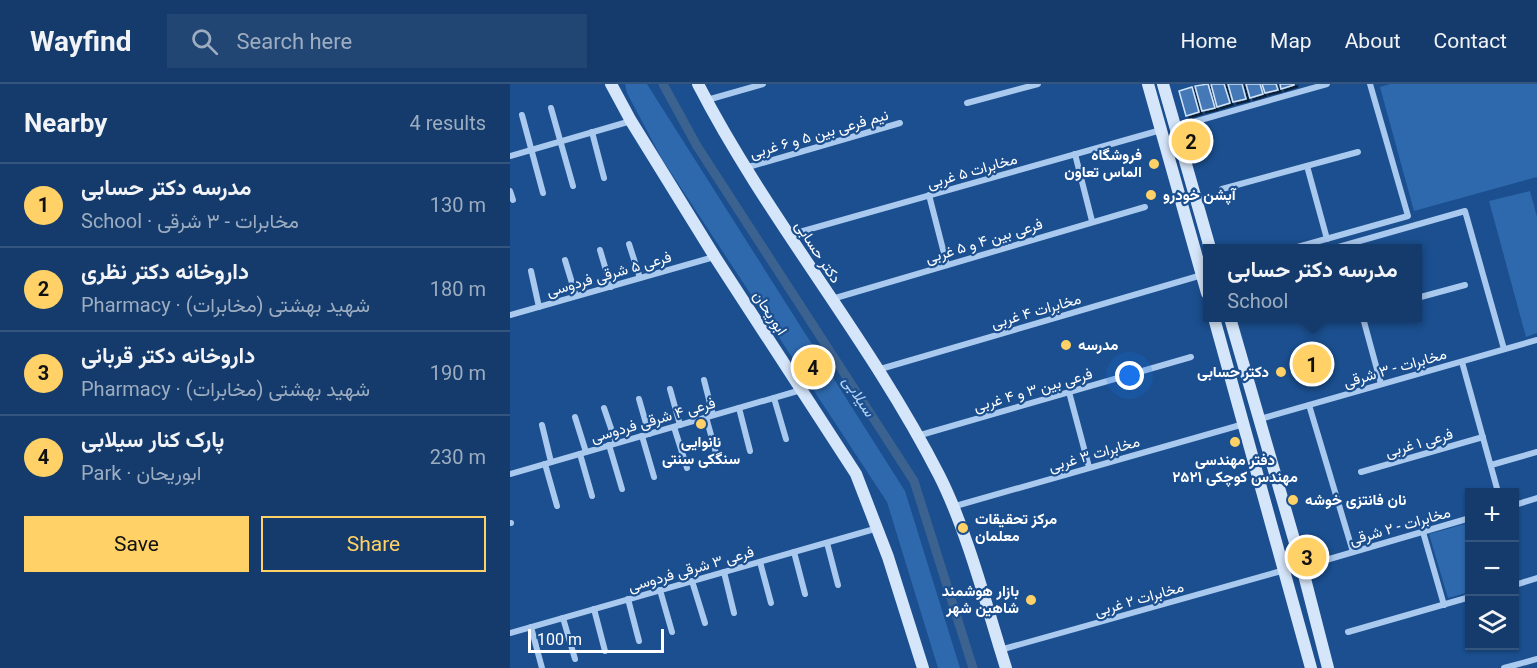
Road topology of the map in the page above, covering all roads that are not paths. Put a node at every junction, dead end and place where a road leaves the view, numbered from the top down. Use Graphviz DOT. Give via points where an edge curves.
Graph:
graph roads {
  1 [pos="611,84"];
  2 [pos="618,84"];
  3 [pos="698,84"];
  4 [pos="763,84"];
  5 [pos="1038,84"];
  6 [pos="1148,84"];
  7 [pos="1163,84"];
  8 [pos="1327,84"];
  9 [pos="1371,84"];
  10 [pos="706,100"];
  11 [pos="621,102"];
  12 [pos="968,103"];
  13 [pos="551,108"];
  14 [pos="522,116"];
  15 [pos="631,121"];
  16 [pos="900,123"];
  17 [pos="1175,128"];
  18 [pos="1161,130"];
  19 [pos="592,132"];
  20 [pos="560,142"];
  21 [pos="531,150"];
  22 [pos="1358,152"];
  23 [pos="1075,154"];
  24 [pos="510,156"];
  25 [pos="1307,166"];
  26 [pos="745,168"];
  27 [pos="604,178"];
  28 [pos="573,186"];
  29 [pos="1222,189"];
  30 [pos="510,191"];
  31 [pos="543,193"];
  32 [pos="929,195"];
  33 [pos="513,200"];
  34 [pos="1145,207"];
  35 [pos="1092,221"];
  36 [pos="789,235"];
  37 [pos="1328,239"];
  38 [pos="629,244"];
  39 [pos="1209,244"];
  40 [pos="1311,244"];
  41 [pos="1355,244"];
  42 [pos="600,250"];
  43 [pos="715,257"];
  44 [pos="565,260"];
  45 [pos="947,264"];
  46 [pos="531,271"];
  47 [pos="1202,275"];
  48 [pos="640,278"];
  49 [pos="1203,279"];
  50 [pos="1465,285"];
  51 [pos="611,287"];
  52 [pos="576,296"];
  53 [pos="1422,297"];
  54 [pos="831,300"];
  55 [pos="539,307"];
  56 [pos="510,315"];
  57 [pos="1215,322"];
  58 [pos="1231,322"];
  59 [pos="1364,322"];
  60 [pos="1537,340"];
  61 [pos="1504,349"];
  62 [pos="1191,357"];
  63 [pos="1462,362"];
  64 [pos="877,370"];
  65 [pos="704,380"];
  66 [pos="1381,384"];
  67 [pos="670,389"];
  68 [pos="802,390"];
  69 [pos="1069,392"];
  70 [pos="774,398"];
  71 [pos="639,399"];
  72 [pos="1309,405"];
  73 [pos="604,408"];
  74 [pos="739,408"];
  75 [pos="709,416"];
  76 [pos="575,417"];
  77 [pos="1259,419"];
  78 [pos="1244,424"];
  79 [pos="542,425"];
  80 [pos="677,426"];
  81 [pos="645,435"];
  82 [pos="916,436"];
  83 [pos="1483,437"];
  84 [pos="786,439"];
  85 [pos="612,444"];
  86 [pos="750,451"];
  87 [pos="1537,452"];
  88 [pos="583,453"];
  89 [pos="718,460"];
  90 [pos="548,463"];
  91 [pos="1491,465"];
  92 [pos="1089,467"];
  93 [pos="687,468"];
  94 [pos="1361,472"];
  95 [pos="510,474"];
  96 [pos="654,477"];
  97 [pos="1497,488"];
  98 [pos="622,489"];
  99 [pos="592,496"];
  100 [pos="1537,498"];
  101 [pos="1519,504"];
  102 [pos="557,507"];
  103 [pos="951,507"];
  104 [pos="1465,519"];
  105 [pos="878,528"];
  106 [pos="1423,532"];
  107 [pos="827,543"];
  108 [pos="794,552"];
  109 [pos="1353,552"];
  110 [pos="760,562"];
  111 [pos="1302,567"];
  112 [pos="1285,569"];
  113 [pos="724,572"];
  114 [pos="1537,578"];
  115 [pos="692,581"];
  116 [pos="1519,584"];
  117 [pos="838,585"];
  118 [pos="660,590"];
  119 [pos="805,594"];
  120 [pos="1465,598"];
  121 [pos="628,599"];
  122 [pos="771,603"];
  123 [pos="1444,604"];
  124 [pos="594,609"];
  125 [pos="734,613"];
  126 [pos="563,618"];
  127 [pos="705,623"];
  128 [pos="531,627"];
  129 [pos="672,632"];
  130 [pos="1348,632"];
  131 [pos="510,633"];
  132 [pos="639,641"];
  133 [pos="1000,650"];
  134 [pos="605,651"];
  135 [pos="575,658"];
  136 [pos="1537,659"];
  137 [pos="542,668"];
  138 [pos="923,668"];
  139 [pos="1006,668"];
  140 [pos="1311,668"];
  141 [pos="1328,668"];
  142 [pos="1504,668"];
  1 -- 11 [label="main road, ابوریحان"];
  2 -- 11 [label="main road"];
  3 -- 10 [label="main road, دکتر حسابی"];
  4 -- 10 [label="street"];
  5 -- 12 [label="street"];
  6 -- 18 [label="main road"];
  7 -- 17 [label="main road"];
  8 -- 17 [label="street"];
  9 -- 37 [label="street" via="1408,216"];
  10 -- 26 [label="main road, دکتر حسابی"];
  11 -- 15 [label="main road, ابوریحان"];
  13 -- 20 [label="street"];
  14 -- 21 [label="street"];
  15 -- 19 [label="street"];
  15 -- 43 [label="main road, ابوریحان"];
  16 -- 26 [label="street, نیم فرعی بین ۵ و ۶ غربی"];
  17 -- 39 [label="main road"];
  18 -- 23 [label="street, مخابرات ۵ غربی"];
  18 -- 47 [label="main road"];
  19 -- 20 [label="street"];
  19 -- 27 [label="street"];
  20 -- 21 [label="street"];
  20 -- 28 [label="street"];
  21 -- 24 [label="street"];
  21 -- 31 [label="street"];
  22 -- 25 [label="street"];
  23 -- 32 [label="street, مخابرات ۵ غربی"];
  23 -- 35 [label="street"];
  25 -- 29 [label="street"];
  25 -- 37 [label="street"];
  26 -- 36 [label="main road, دکتر حسابی"];
  30 -- 33 [label="street"];
  32 -- 36 [label="street, مخابرات ۵ غربی"];
  32 -- 45 [label="street"];
  34 -- 35 [label="street, فرعی بین ۴ و ۵ غربی"];
  35 -- 45 [label="street, فرعی بین ۴ و ۵ غربی"];
  36 -- 54 [label="main road, دکتر حسابی"];
  37 -- 40 [label="street"];
  38 -- 48 [label="street"];
  41 -- 61 [label="street" via="1465,212"];
  42 -- 51 [label="street"];
  43 -- 48 [label="street, فرعی ۵ شرقی فردوسی"];
  43 -- 68 [label="main road, ابوریحان"];
  44 -- 52 [label="street"];
  45 -- 54 [label="street, فرعی بین ۴ و ۵ غربی"];
  46 -- 55 [label="street"];
  47 -- 49 [label="main road"];
  47 -- 64 [label="street, مخابرات ۴ غربی"];
  48 -- 51 [label="street, فرعی ۵ شرقی فردوسی"];
  50 -- 53 [label="street"];
  51 -- 52 [label="street, فرعی ۵ شرقی فردوسی"];
  52 -- 55 [label="street, فرعی ۵ شرقی فردوسی"];
  54 -- 64 [label="main road, دکتر حسابی"];
  55 -- 56 [label="street, فرعی ۵ شرقی فردوسی"];
  57 -- 78 [label="main road"];
  58 -- 77 [label="main road"];
  59 -- 66 [label="street"];
  60 -- 61 [label="street, مخابرات - ۳ شرقی"];
  61 -- 63 [label="street, مخابرات - ۳ شرقی"];
  62 -- 69 [label="street, فرعی بین ۳ و ۴ غربی"];
  63 -- 66 [label="street, مخابرات - ۳ شرقی"];
  63 -- 83 [label="street"];
  64 -- 82 [label="main road, دکتر حسابی"];
  65 -- 75 [label="street"];
  66 -- 72 [label="street, مخابرات - ۳ شرقی"];
  67 -- 80 [label="street"];
  68 -- 70 [label="street, فرعی ۴ شرقی فردوسی"];
  68 -- 105 [label="main road, ابوریحان" via="856,474"];
  69 -- 82 [label="street, فرعی بین ۳ و ۴ غربی"];
  69 -- 92 [label="street"];
  70 -- 74 [label="street, فرعی ۴ شرقی فردوسی"];
  70 -- 84 [label="street"];
  71 -- 81 [label="street"];
  72 -- 77 [label="street, مخابرات - ۳ شرقی"];
  72 -- 109 [label="street"];
  73 -- 85 [label="street"];
  74 -- 75 [label="street, فرعی ۴ شرقی فردوسی"];
  74 -- 86 [label="street"];
  75 -- 80 [label="street, فرعی ۴ شرقی فردوسی"];
  75 -- 89 [label="street"];
  76 -- 88 [label="street"];
  77 -- 111 [label="main road"];
  78 -- 92 [label="street, مخابرات ۳ غربی"];
  78 -- 112 [label="main road"];
  79 -- 90 [label="street"];
  80 -- 81 [label="street, فرعی ۴ شرقی فردوسی"];
  80 -- 93 [label="street"];
  81 -- 85 [label="street, فرعی ۴ شرقی فردوسی"];
  81 -- 96 [label="street"];
  82 -- 103 [label="main road, دکتر حسابی"];
  83 -- 91 [label="street"];
  83 -- 94 [label="street, فرعی ۱ غربی"];
  85 -- 88 [label="street, فرعی ۴ شرقی فردوسی"];
  85 -- 98 [label="street"];
  87 -- 91 [label="street"];
  88 -- 90 [label="street, فرعی ۴ شرقی فردوسی"];
  88 -- 99 [label="street"];
  90 -- 95 [label="street, فرعی ۴ شرقی فردوسی"];
  90 -- 102 [label="street"];
  91 -- 97 [label="street"];
  92 -- 103 [label="street, مخابرات ۳ غربی"];
  100 -- 101 [label="street"];
  103 -- 133 [label="main road, دکتر حسابی"];
  104 -- 106 [label="street, مخابرات - ۲ شرقی"];
  105 -- 107 [label="street, فرعی ۳ شرقی فردوسی"];
  105 -- 138 [label="main road, ابوریحان"];
  106 -- 109 [label="street, مخابرات - ۲ شرقی"];
  106 -- 123 [label="street"];
  107 -- 108 [label="street, فرعی ۳ شرقی فردوسی"];
  107 -- 117 [label="street"];
  108 -- 110 [label="street, فرعی ۳ شرقی فردوسی"];
  108 -- 119 [label="street"];
  109 -- 111 [label="street, مخابرات - ۲ شرقی"];
  110 -- 113 [label="street, فرعی ۳ شرقی فردوسی"];
  110 -- 122 [label="street"];
  111 -- 141 [label="main road"];
  112 -- 133 [label="street, مخابرات ۲ غربی"];
  112 -- 140 [label="main road"];
  113 -- 115 [label="street, فرعی ۳ شرقی فردوسی"];
  113 -- 125 [label="street"];
  114 -- 116 [label="street"];
  115 -- 118 [label="street, فرعی ۳ شرقی فردوسی"];
  115 -- 127 [label="street"];
  118 -- 121 [label="street, فرعی ۳ شرقی فردوسی"];
  118 -- 129 [label="street"];
  120 -- 123 [label="street"];
  121 -- 124 [label="street, فرعی ۳ شرقی فردوسی"];
  121 -- 132 [label="street"];
  123 -- 130 [label="street"];
  124 -- 126 [label="street, فرعی ۳ شرقی فردوسی"];
  124 -- 134 [label="street"];
  126 -- 128 [label="street, فرعی ۳ شرقی فردوسی"];
  126 -- 135 [label="street"];
  128 -- 131 [label="street, فرعی ۳ شرقی فردوسی"];
  128 -- 137 [label="street"];
  133 -- 139 [label="main road, دکتر حسابی"];
  136 -- 142 [label="street"];
}
